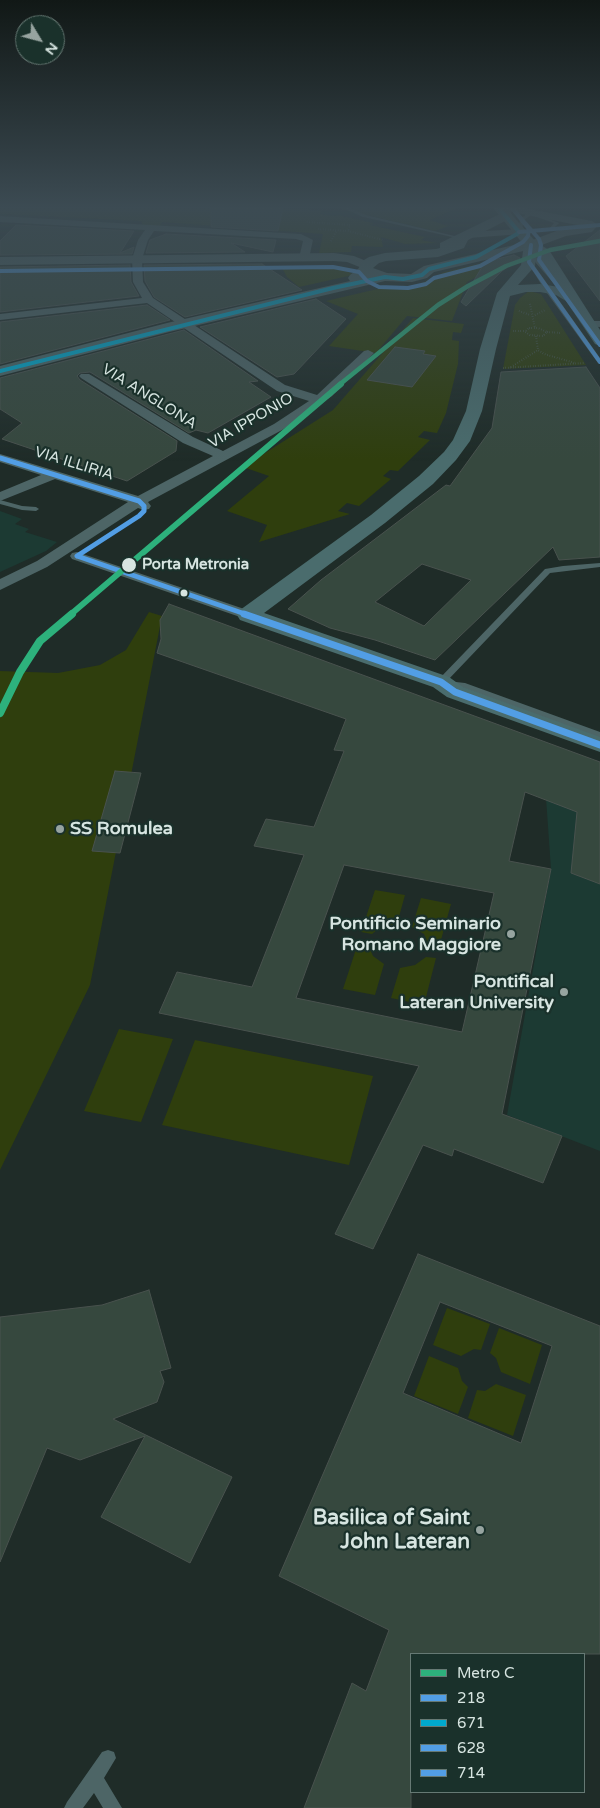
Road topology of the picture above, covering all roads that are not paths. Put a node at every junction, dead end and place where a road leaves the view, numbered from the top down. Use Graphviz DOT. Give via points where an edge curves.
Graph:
graph roads {
  1 [pos="144,292"];
  2 [pos="315,292"];
  3 [pos="513,292"];
  4 [pos="523,292"];
  5 [pos="551,292"];
  6 [pos="561,292"];
  7 [pos="564,292"];
  8 [pos="568,292"];
  9 [pos="571,298"];
  10 [pos="149,300"];
  11 [pos="508,301"];
  12 [pos="0,317"];
  13 [pos="184,324"];
  14 [pos="590,327"];
  15 [pos="600,341"];
  16 [pos="368,353"];
  17 [pos="600,362"];
  18 [pos="0,371"];
  19 [pos="85,376"];
  20 [pos="319,400"];
  21 [pos="224,456"];
  22 [pos="0,458"];
  23 [pos="54,475"];
  24 [pos="0,496"];
  25 [pos="0,502"];
  26 [pos="139,502"];
  27 [pos="36,509"];
  28 [pos="78,548"];
  29 [pos="598,566"];
  30 [pos="600,574"];
  31 [pos="0,585"];
  32 [pos="248,615"];
  33 [pos="441,682"];
  34 [pos="600,734"];
  35 [pos="600,745"];
  36 [pos="108,1758"];
  37 [pos="95,1779"];
  38 [pos="73,1808"];
  39 [pos="114,1808"];
  1 -- 10 [label="street"];
  2 -- 13 [label="main road"];
  3 -- 11 [label="main road"];
  4 -- 11 [label="main road"];
  5 -- 14 [label="lane"];
  6 -- 9 [label="main road"];
  7 -- 9 [label="lane"];
  8 -- 9 [label="main road"];
  9 -- 14 [label="main road"];
  10 -- 12 [label="street"];
  10 -- 13 [label="street"];
  11 -- 32 [label="main road" via="488,349 474,411 461,441 450,456 431,476 378,519"];
  13 -- 18 [label="main road"];
  13 -- 20 [label="street" via="281,388"];
  14 -- 15 [label="main road"];
  14 -- 17 [label="lane"];
  16 -- 20 [label="street, VIA IPPONIO"];
  19 -- 21 [label="street, VIA ANGLONA" via="182,437"];
  20 -- 21 [label="street, VIA IPPONIO"];
  21 -- 26 [label="street, VIA IPPONIO"];
  22 -- 23 [label="street, VIA ILLIRIA"];
  23 -- 24 [label="street"];
  23 -- 26 [label="street, VIA ILLIRIA"];
  25 -- 27 [label="lane"];
  26 -- 28 [label="street" via="144,506 142,513"];
  28 -- 31 [label="street"];
  28 -- 32 [label="street"];
  29 -- 30 [label="lane"];
  29 -- 33 [label="lane" via="548,571"];
  32 -- 33 [label="main road"];
  33 -- 34 [label="lane" via="462,684"];
  33 -- 35 [label="main road" via="455,692"];
  36 -- 37 [label="lane"];
  37 -- 38 [label="lane"];
  37 -- 39 [label="lane"];
}
